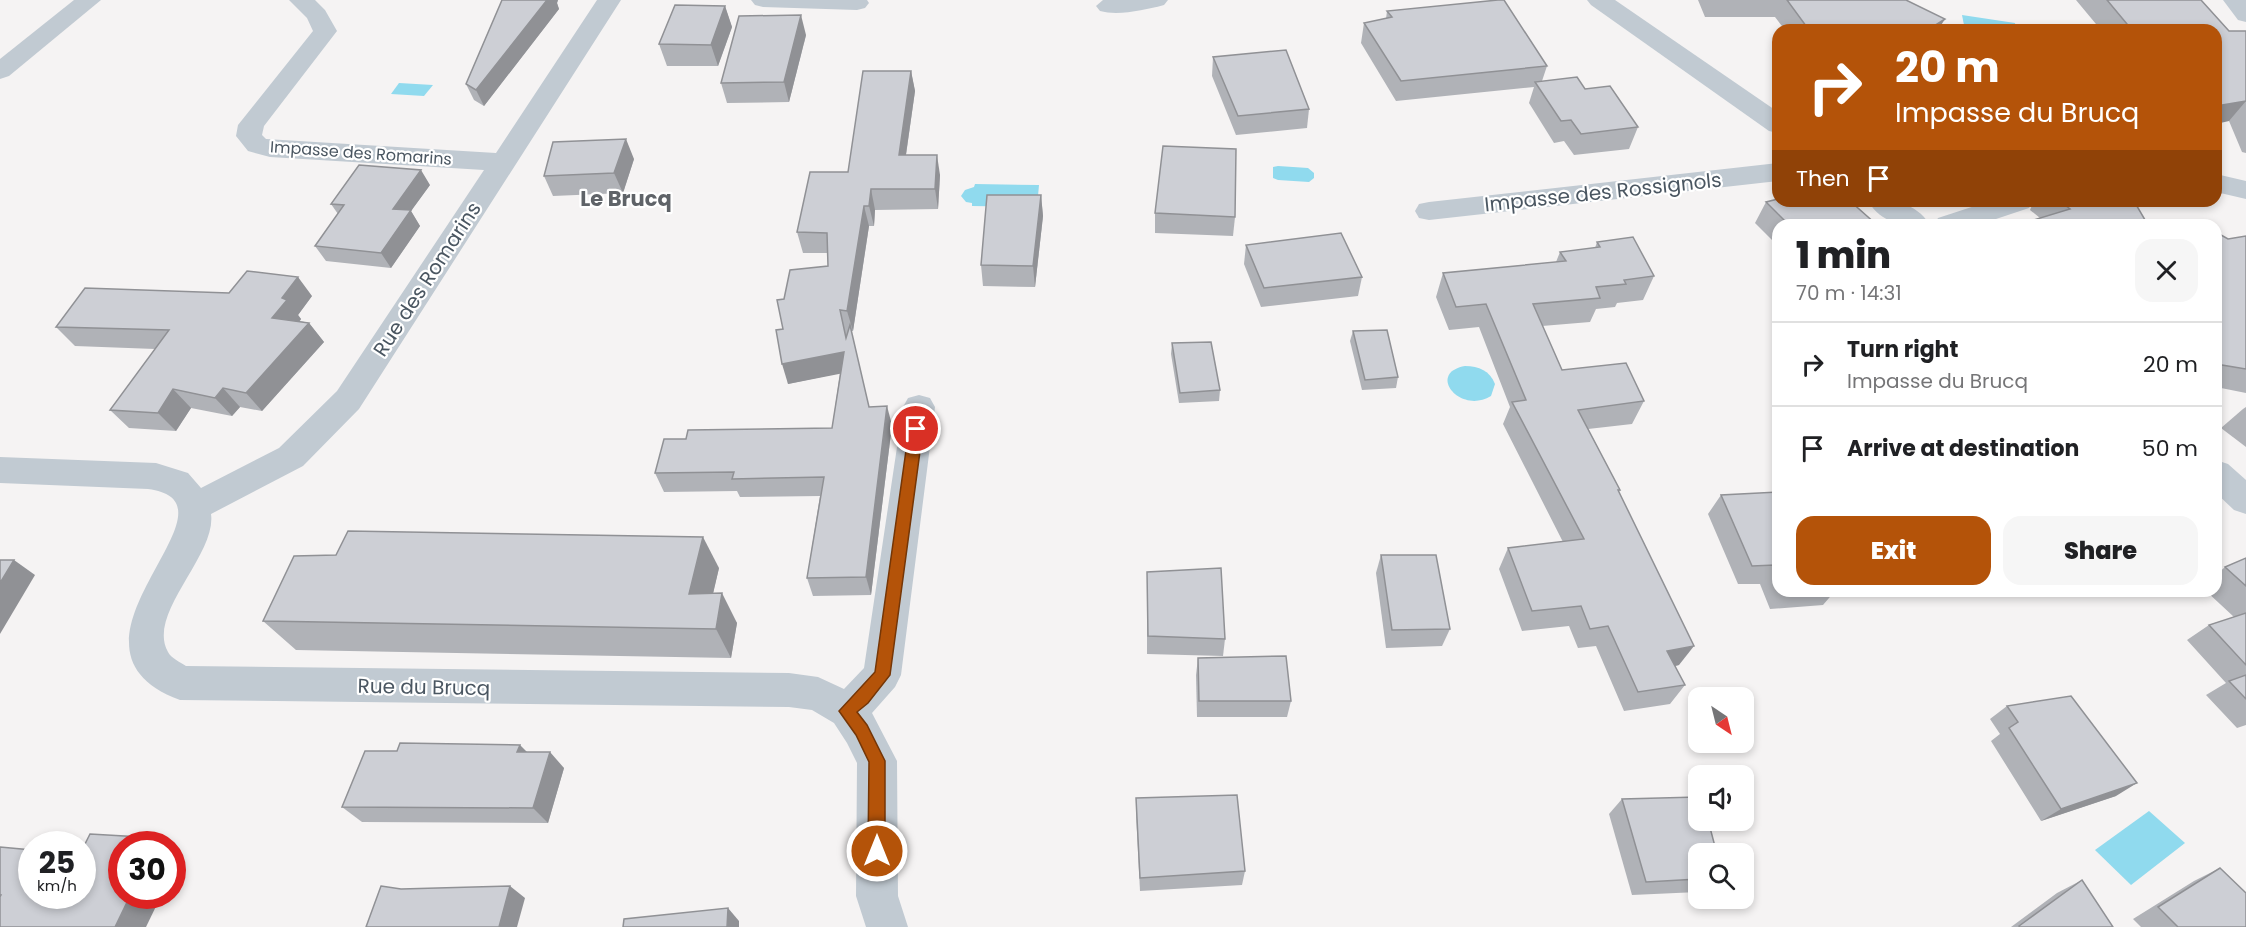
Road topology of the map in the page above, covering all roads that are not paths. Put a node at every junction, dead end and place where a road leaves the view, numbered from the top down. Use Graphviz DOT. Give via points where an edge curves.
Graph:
graph roads {
  1 [pos="89,0"];
  2 [pos="301,0"];
  3 [pos="609,0"];
  4 [pos="763,0"];
  5 [pos="1156,0"];
  6 [pos="1599,0"];
  7 [pos="2235,0"];
  8 [pos="857,3"];
  9 [pos="1108,6"];
  10 [pos="2246,15"];
  11 [pos="0,71"];
  12 [pos="1772,121"];
  13 [pos="503,162"];
  14 [pos="1772,173"];
  15 [pos="2222,184"];
  16 [pos="2246,190"];
  17 [pos="1890,207"];
  18 [pos="2001,207"];
  19 [pos="1429,211"];
  20 [pos="1908,219"];
  21 [pos="1966,219"];
  22 [pos="919,407"];
  23 [pos="0,470"];
  24 [pos="2222,478"];
  25 [pos="2246,500"];
  26 [pos="194,507"];
  27 [pos="847,711"];
  28 [pos="887,927"];
  1 -- 11 [label="street"];
  2 -- 13 [label="street, Impasse des Romarins" via="317,15 325,31 251,125 249,136 257,145"];
  3 -- 13 [label="street, Rue des Romarins"];
  4 -- 8 [label="street"];
  5 -- 9 [label="street"];
  6 -- 12 [label="street"];
  7 -- 10 [label="street"];
  13 -- 26 [label="street, Rue des Romarins" via="348,400 291,457"];
  14 -- 19 [label="street, Impasse des Rossignols"];
  15 -- 16 [label="street"];
  17 -- 20 [label="street"];
  18 -- 21 [label="street"];
  22 -- 27 [label="street" via="882,675"];
  23 -- 26 [label="street" via="145,475 175,481"];
  24 -- 25 [label="street"];
  26 -- 27 [label="street, Rue du Brucq" via="192,535 148,617 145,633 150,657 180,683 789,690 818,694"];
  27 -- 28 [label="street, Rue du Brucq" via="877,761 877,896"];
}
